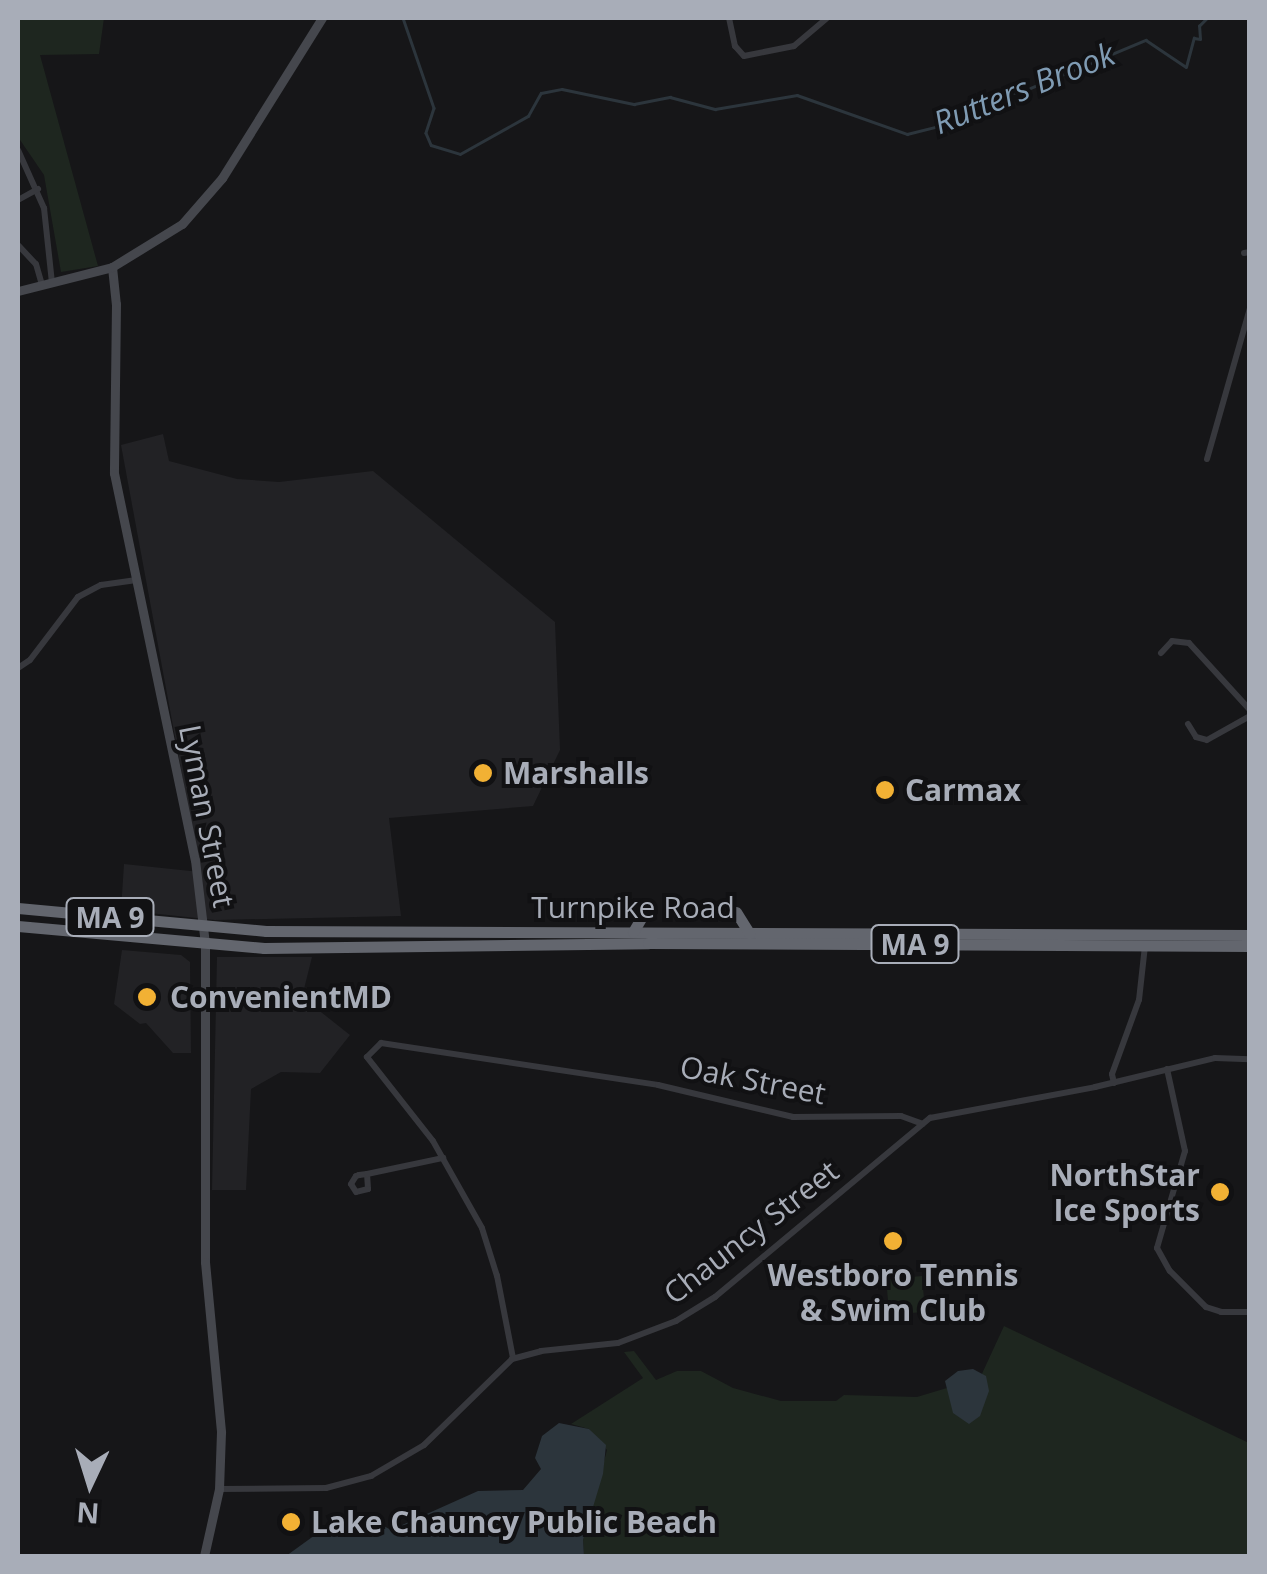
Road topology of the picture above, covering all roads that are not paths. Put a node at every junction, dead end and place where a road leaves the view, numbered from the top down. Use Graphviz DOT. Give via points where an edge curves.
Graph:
graph roads {
  1 [pos="322,18"];
  2 [pos="729,18"];
  3 [pos="827,18"];
  4 [pos="18,150"];
  5 [pos="38,189"];
  6 [pos="18,200"];
  7 [pos="46,241"];
  8 [pos="18,245"];
  9 [pos="36,264"];
  10 [pos="112,267"];
  11 [pos="47,285"];
  12 [pos="18,291"];
  13 [pos="1250,308"];
  14 [pos="1207,460"];
  15 [pos="134,580"];
  16 [pos="1161,653"];
  17 [pos="18,668"];
  18 [pos="1250,713"];
  19 [pos="1188,724"];
  20 [pos="18,908"];
  21 [pos="736,912"];
  22 [pos="642,915"];
  23 [pos="18,926"];
  24 [pos="203,927"];
  25 [pos="633,932"];
  26 [pos="749,933"];
  27 [pos="1250,935"];
  28 [pos="205,944"];
  29 [pos="1145,944"];
  30 [pos="1250,946"];
  31 [pos="1250,1059"];
  32 [pos="1167,1070"];
  33 [pos="1114,1082"];
  34 [pos="923,1124"];
  35 [pos="443,1158"];
  36 [pos="367,1174"];
  37 [pos="1250,1312"];
  38 [pos="513,1358"];
  39 [pos="219,1490"];
  40 [pos="204,1556"];
  1 -- 10 [label="street" via="204,202 146,250"];
  2 -- 3 [label="street" via="744,56 799,44"];
  4 -- 5 [label="street"];
  5 -- 6 [label="street"];
  5 -- 7 [label="street"];
  7 -- 9 [label="street"];
  7 -- 11 [label="street"];
  8 -- 9 [label="street"];
  9 -- 11 [label="street"];
  10 -- 11 [label="street"];
  10 -- 15 [label="street, Lyman Street" via="114,474"];
  11 -- 12 [label="street"];
  13 -- 14 [label="street"];
  15 -- 17 [label="street" via="78,596"];
  15 -- 24 [label="street, Lyman Street" via="193,849"];
  16 -- 18 [label="street" via="1172,641 1189,643"];
  18 -- 19 [label="street" via="1207,740"];
  20 -- 24 [label="highway, Turnpike Road / MA 9"];
  21 -- 26 [label="highway"];
  22 -- 25 [label="highway"];
  23 -- 28 [label="highway, Turnpike Road / MA 9"];
  24 -- 25 [label="highway, Turnpike Road / MA 9"];
  24 -- 28 [label="street, Lyman Street"];
  25 -- 26 [label="highway, Turnpike Road / MA 9"];
  26 -- 27 [label="highway, Turnpike Road / MA 9"];
  28 -- 29 [label="highway, Turnpike Road / MA 9"];
  28 -- 39 [label="street, Lyman Street" via="205,1258 221,1432"];
  29 -- 30 [label="highway, Turnpike Road / MA 9"];
  29 -- 33 [label="street" via="1139,1000"];
  31 -- 32 [label="street, Oak Street" via="1215,1058"];
  32 -- 33 [label="street, Oak Street"];
  32 -- 37 [label="street" via="1185,1151 1158,1248 1170,1271 1206,1307"];
  33 -- 34 [label="street, Oak Street" via="943,1114"];
  34 -- 35 [label="street, Oak Street" via="911,1116 778,1115 658,1085 386,1042 366,1057"];
  34 -- 38 [label="street, Chauncy Street" via="689,1314 618,1342"];
  35 -- 36 [label="street"];
  35 -- 38 [label="street" via="491,1252"];
  38 -- 39 [label="street" via="424,1445 385,1471 326,1488"];
  39 -- 40 [label="street, Lyman Street"];
}
